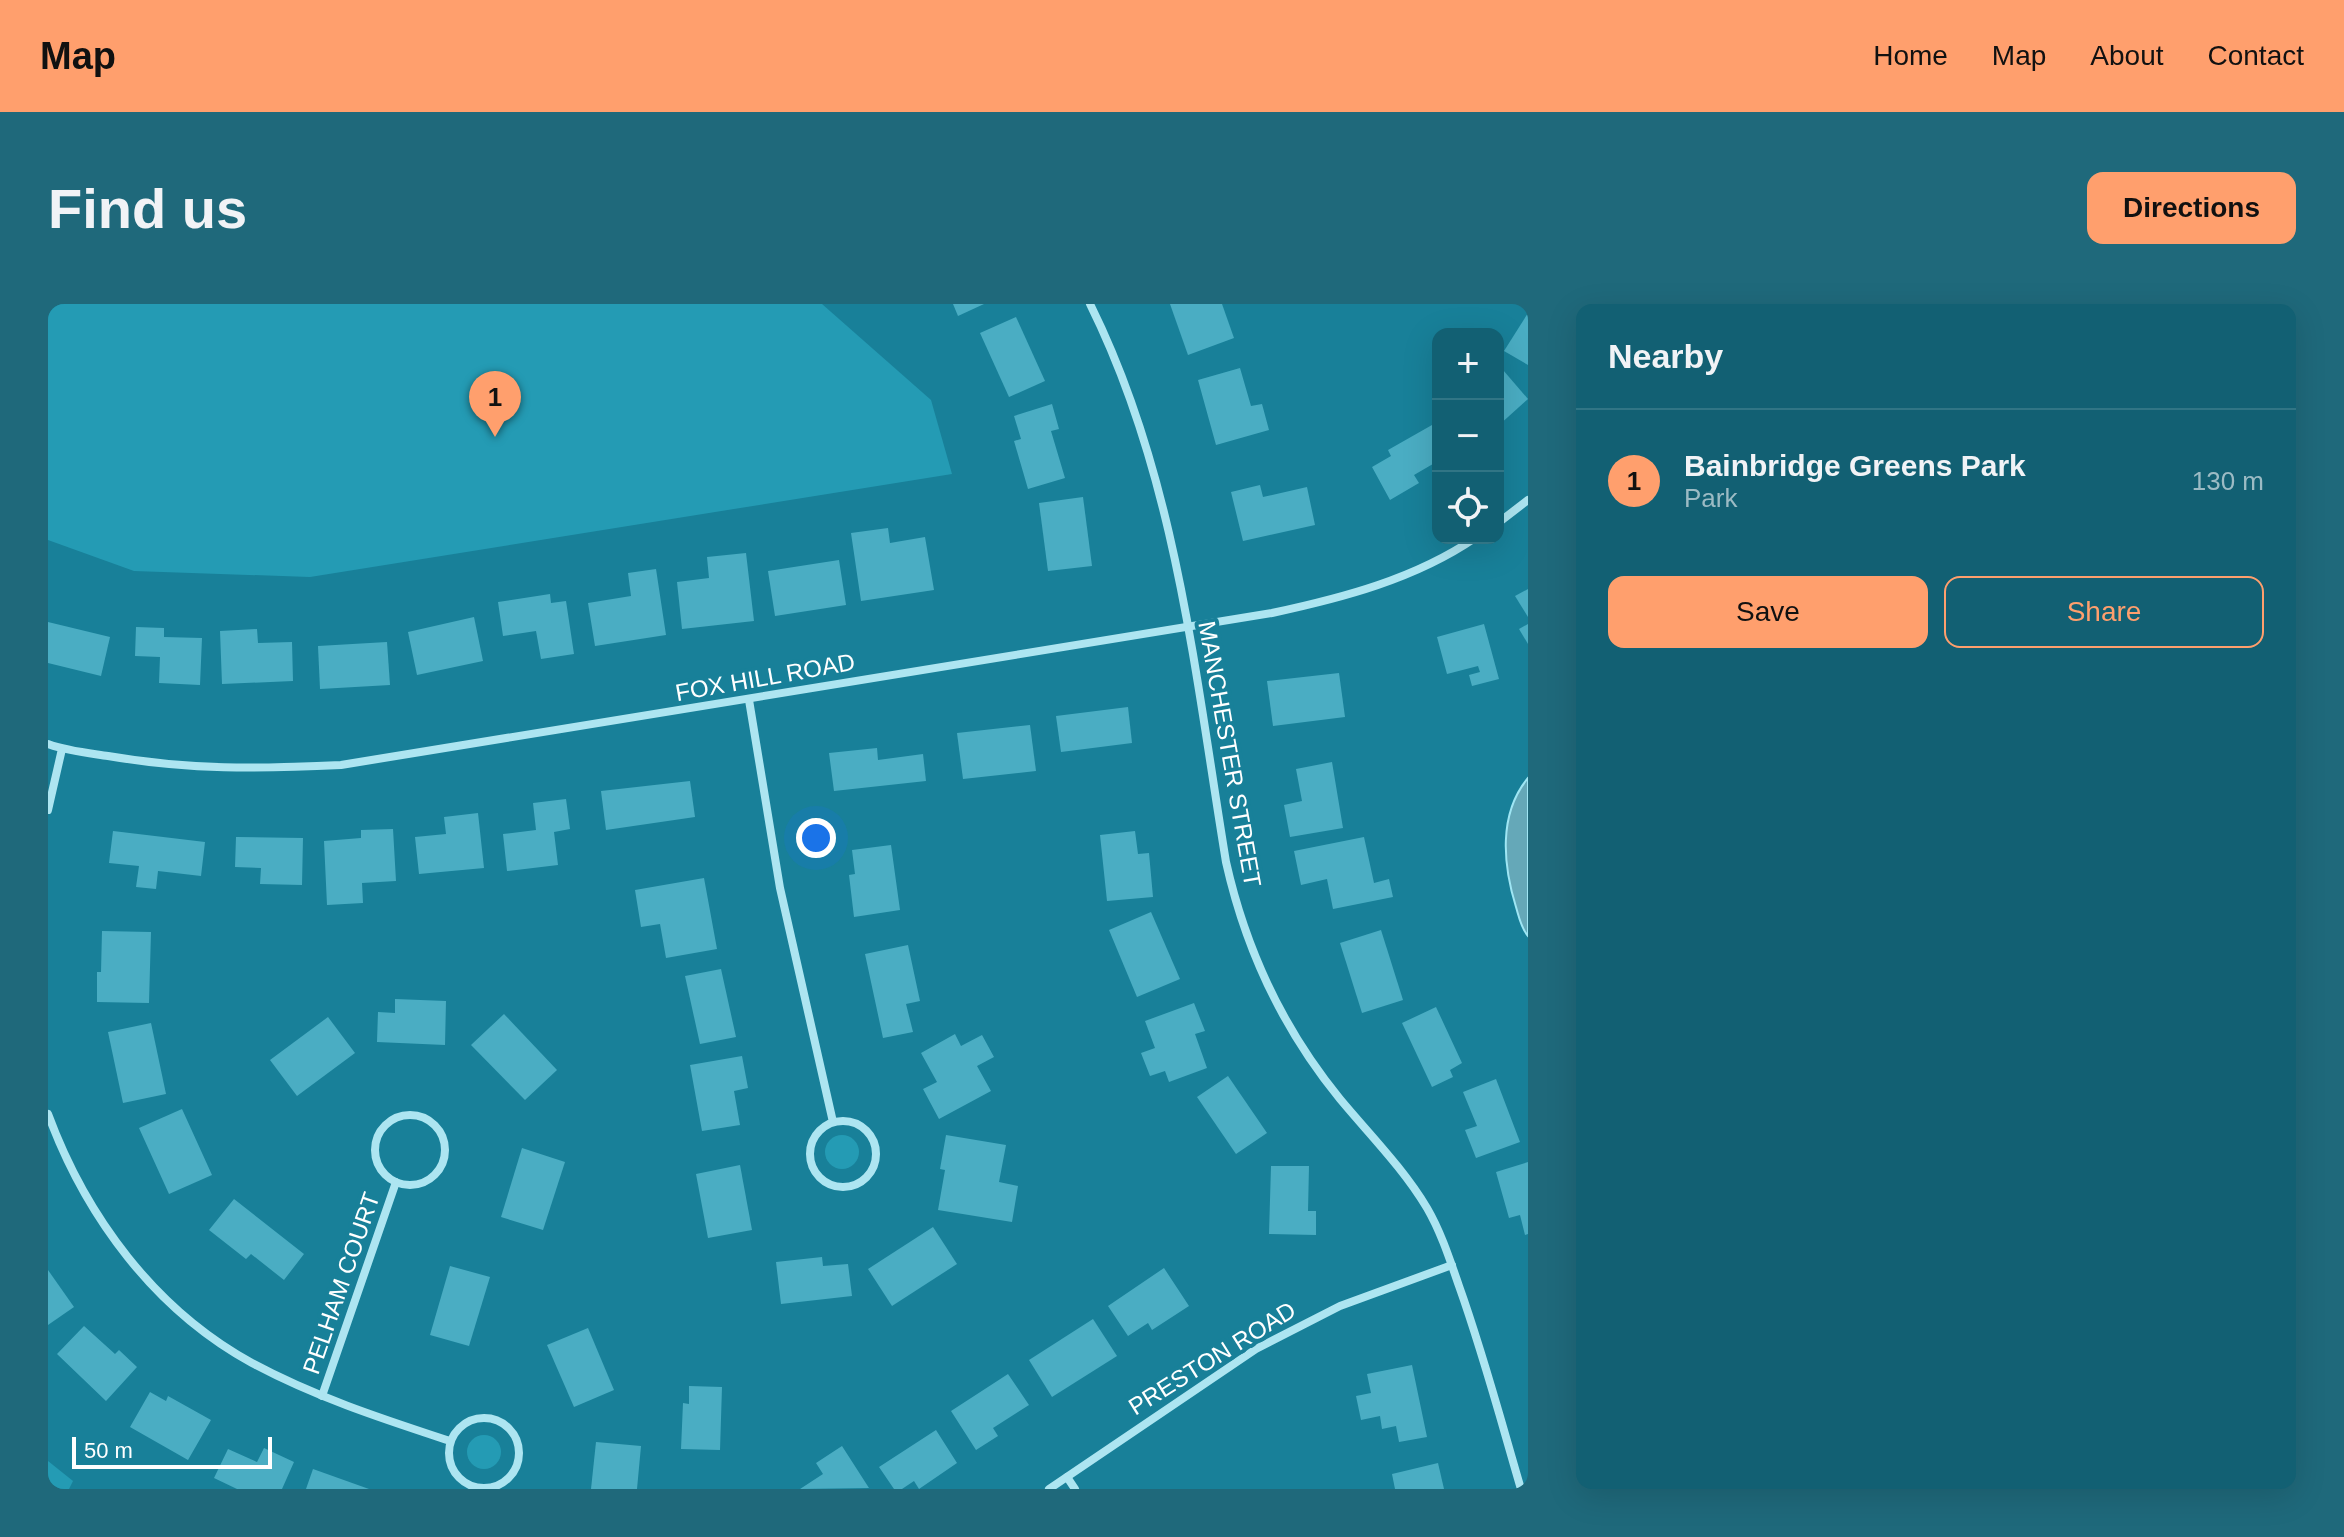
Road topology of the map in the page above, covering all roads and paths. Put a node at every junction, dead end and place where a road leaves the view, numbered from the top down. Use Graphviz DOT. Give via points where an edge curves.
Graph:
graph roads {
  1 [pos="1090,304"];
  2 [pos="1528,500"];
  3 [pos="1504,518"];
  4 [pos="1464,544"];
  5 [pos="1187,626"];
  6 [pos="749,700"];
  7 [pos="48,744"];
  8 [pos="62,749"];
  9 [pos="48,810"];
  10 [pos="48,1114"];
  11 [pos="833,1122"];
  12 [pos="396,1182"];
  13 [pos="1452,1265"];
  14 [pos="322,1396"];
  15 [pos="450,1441"];
  16 [pos="1067,1477"];
  17 [pos="1049,1489"];
  18 [pos="1075,1489"];
  19 [pos="1521,1489"];
  1 -- 5 [label="street, MANCHESTER STREET" via="1151,461"];
  2 -- 3 [label="street"];
  4 -- 5 [label="street, FOX HILL ROAD" via="1429,564 1320,603"];
  5 -- 6 [label="street, FOX HILL ROAD"];
  5 -- 13 [label="street, MANCHESTER STREET" via="1226,862 1267,989 1298,1043 1426,1206"];
  6 -- 8 [label="street, FOX HILL ROAD" via="341,765 195,767"];
  6 -- 11 [label="street" via="780,888"];
  7 -- 8 [label="street, FOX HILL ROAD"];
  8 -- 9 [label="street"];
  10 -- 14 [label="street" via="89,1204 149,1283 204,1332 249,1362"];
  11 -- 11 [label="street" via="811,1145 812,1166 826,1182 858,1183 876,1158 871,1137 855,1123"];
  12 -- 12 [label="street, PELHAM COURT" via="408,1185 429,1179 443,1161 443,1138 419,1116 396,1118 379,1134 375,1156"];
  12 -- 14 [label="street, PELHAM COURT"];
  13 -- 16 [label="street, PRESTON ROAD" via="1340,1306 1256,1349"];
  13 -- 19 [label="street, MANCHESTER STREET"];
  14 -- 15 [label="street"];
  15 -- 15 [label="street" via="454,1473 472,1486 494,1487 518,1465 514,1433 496,1419 474,1418"];
  16 -- 17 [label="street, PRESTON ROAD"];
  16 -- 18 [label="street"];
}
